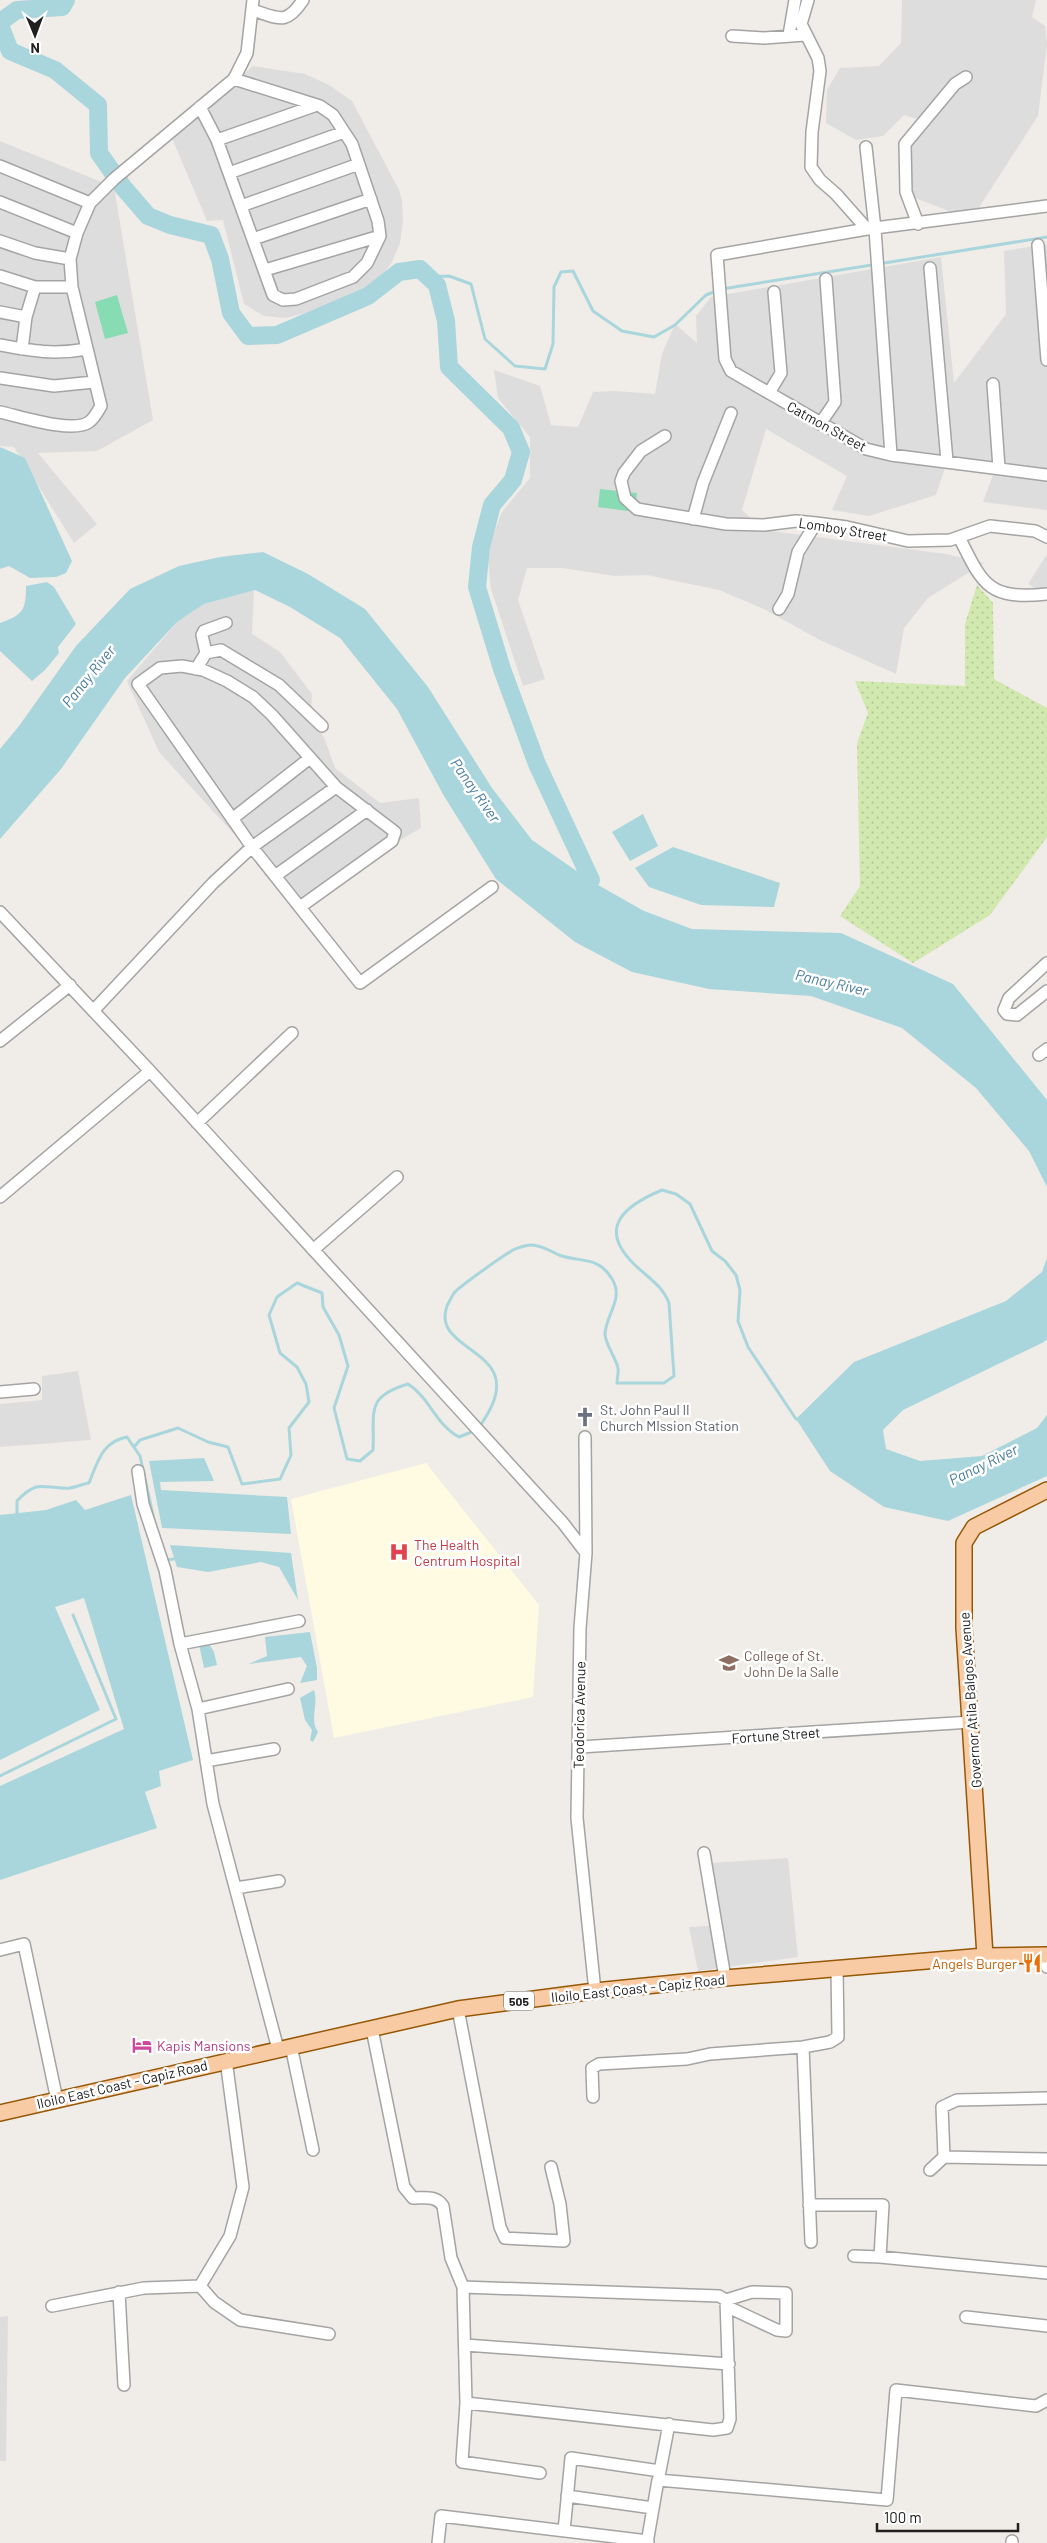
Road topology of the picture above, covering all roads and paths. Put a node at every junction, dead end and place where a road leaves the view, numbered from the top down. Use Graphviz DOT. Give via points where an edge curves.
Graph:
graph roads {
  1 [pos="303,0"];
  2 [pos="808,0"];
  3 [pos="791,2"];
  4 [pos="252,5"];
  5 [pos="805,34"];
  6 [pos="789,35"];
  7 [pos="732,36"];
  8 [pos="966,77"];
  9 [pos="234,79"];
  10 [pos="317,105"];
  11 [pos="200,107"];
  12 [pos="344,132"];
  13 [pos="217,140"];
  14 [pos="866,148"];
  15 [pos="359,164"];
  16 [pos="0,166"];
  17 [pos="229,172"];
  18 [pos="371,199"];
  19 [pos="0,202"];
  20 [pos="90,203"];
  21 [pos="241,206"];
  22 [pos="1047,206"];
  23 [pos="918,224"];
  24 [pos="871,229"];
  25 [pos="77,233"];
  26 [pos="380,236"];
  27 [pos="253,239"];
  28 [pos="0,241"];
  29 [pos="1038,245"];
  30 [pos="70,259"];
  31 [pos="930,268"];
  32 [pos="265,270"];
  33 [pos="0,276"];
  34 [pos="826,279"];
  35 [pos="34,287"];
  36 [pos="72,287"];
  37 [pos="774,292"];
  38 [pos="0,312"];
  39 [pos="26,317"];
  40 [pos="0,345"];
  41 [pos="22,349"];
  42 [pos="87,349"];
  43 [pos="1047,360"];
  44 [pos="0,378"];
  45 [pos="94,382"];
  46 [pos="993,384"];
  47 [pos="769,393"];
  48 [pos="0,412"];
  49 [pos="732,413"];
  50 [pos="820,424"];
  51 [pos="665,436"];
  52 [pos="891,455"];
  53 [pos="947,461"];
  54 [pos="999,468"];
  55 [pos="1047,475"];
  56 [pos="693,519"];
  57 [pos="816,523"];
  58 [pos="1047,537"];
  59 [pos="959,538"];
  60 [pos="1047,594"];
  61 [pos="779,609"];
  62 [pos="226,623"];
  63 [pos="206,652"];
  64 [pos="196,669"];
  65 [pos="322,726"];
  66 [pos="310,758"];
  67 [pos="336,787"];
  68 [pos="367,810"];
  69 [pos="232,819"];
  70 [pos="252,847"];
  71 [pos="276,876"];
  72 [pos="492,887"];
  73 [pos="300,907"];
  74 [pos="0,912"];
  75 [pos="1047,963"];
  76 [pos="70,985"];
  77 [pos="1047,991"];
  78 [pos="93,1011"];
  79 [pos="292,1033"];
  80 [pos="0,1041"];
  81 [pos="150,1071"];
  82 [pos="197,1122"];
  83 [pos="397,1177"];
  84 [pos="0,1196"];
  85 [pos="314,1250"];
  86 [pos="34,1389"];
  87 [pos="0,1392"];
  88 [pos="585,1437"];
  89 [pos="138,1470"];
  90 [pos="1047,1490"];
  91 [pos="586,1553"];
  92 [pos="299,1621"];
  93 [pos="180,1644"];
  94 [pos="288,1689"];
  95 [pos="198,1709"];
  96 [pos="971,1722"];
  97 [pos="580,1748"];
  98 [pos="274,1749"];
  99 [pos="206,1761"];
  100 [pos="704,1853"];
  101 [pos="279,1881"];
  102 [pos="236,1888"];
  103 [pos="0,1950"];
  104 [pos="1047,1955"];
  105 [pos="985,1956"];
  106 [pos="838,1968"];
  107 [pos="1047,1968"];
  108 [pos="725,1978"];
  109 [pos="595,1991"];
  110 [pos="458,2009"];
  111 [pos="372,2029"];
  112 [pos="803,2047"];
  113 [pos="284,2048"];
  114 [pos="226,2060"];
  115 [pos="593,2097"];
  116 [pos="1047,2098"];
  117 [pos="57,2100"];
  118 [pos="0,2113"];
  119 [pos="313,2150"];
  120 [pos="944,2156"];
  121 [pos="1047,2159"];
  122 [pos="552,2167"];
  123 [pos="930,2170"];
  124 [pos="809,2205"];
  125 [pos="811,2242"];
  126 [pos="854,2256"];
  127 [pos="880,2257"];
  128 [pos="1047,2273"];
  129 [pos="200,2286"];
  130 [pos="463,2287"];
  131 [pos="119,2292"];
  132 [pos="727,2303"];
  133 [pos="52,2306"];
  134 [pos="966,2317"];
  135 [pos="1047,2326"];
  136 [pos="330,2334"];
  137 [pos="465,2345"];
  138 [pos="729,2364"];
  139 [pos="124,2385"];
  140 [pos="1047,2400"];
  141 [pos="466,2403"];
  142 [pos="669,2424"];
  143 [pos="540,2473"];
  144 [pos="659,2476"];
  145 [pos="567,2496"];
  146 [pos="653,2508"];
  147 [pos="564,2531"];
  148 [pos="648,2542"];
  149 [pos="438,2543"];
  1 -- 4 [label="street" via="293,15 282,19"];
  2 -- 5 [label="street" via="801,24"];
  3 -- 6 [label="street"];
  4 -- 9 [label="street" via="247,53"];
  5 -- 6 [label="street"];
  5 -- 24 [label="street" via="818,58 820,71 811,167 820,180"];
  6 -- 7 [label="street" via="764,38"];
  8 -- 23 [label="street" via="954,84 905,144 906,192"];
  9 -- 10 [label="street"];
  9 -- 11 [label="street"];
  10 -- 12 [label="street" via="333,115"];
  10 -- 13 [label="street"];
  11 -- 13 [label="street"];
  11 -- 20 [label="street" via="125,168"];
  12 -- 15 [label="street"];
  12 -- 17 [label="street"];
  13 -- 17 [label="street"];
  14 -- 24 [label="street"];
  15 -- 18 [label="street"];
  15 -- 21 [label="street"];
  16 -- 20 [label="street"];
  17 -- 21 [label="street"];
  18 -- 26 [label="street"];
  18 -- 27 [label="street"];
  19 -- 25 [label="street"];
  20 -- 25 [label="street"];
  21 -- 27 [label="street"];
  22 -- 23 [label="street"];
  23 -- 24 [label="street"];
  24 -- 47 [label="street, Catmon Street" via="717,255 725,359 731,371"];
  24 -- 52 [label="street"];
  25 -- 30 [label="street"];
  26 -- 32 [label="street"];
  26 -- 32 [label="street" via="367,263 353,277 296,300 283,300 273,295"];
  27 -- 32 [label="street"];
  28 -- 30 [label="street" via="35,253"];
  29 -- 43 [label="street"];
  30 -- 36 [label="street"];
  31 -- 53 [label="street"];
  33 -- 35 [label="street"];
  34 -- 50 [label="street" via="835,402"];
  35 -- 36 [label="street"];
  35 -- 39 [label="street"];
  36 -- 42 [label="street"];
  37 -- 47 [label="street" via="781,373"];
  38 -- 39 [label="street"];
  39 -- 41 [label="street"];
  40 -- 41 [label="street"];
  41 -- 42 [label="street" via="60,353"];
  42 -- 45 [label="street"];
  44 -- 45 [label="street" via="54,386"];
  45 -- 48 [label="street" via="101,406 90,422 79,426"];
  46 -- 54 [label="street"];
  47 -- 50 [label="street, Catmon Street"];
  49 -- 56 [label="street" via="703,483"];
  50 -- 52 [label="street, Catmon Street" via="866,449"];
  51 -- 56 [label="street, Lomboy Street" via="641,451 624,473 621,481 626,498 637,509"];
  52 -- 53 [label="street, Catmon Street"];
  53 -- 54 [label="street, Catmon Street"];
  54 -- 55 [label="street, Catmon Street"];
  56 -- 57 [label="street, Lomboy Street" via="726,524"];
  57 -- 59 [label="street, Lomboy Street" via="908,541"];
  57 -- 61 [label="street" via="798,552 788,594"];
  58 -- 59 [label="street, Lomboy Street" via="1035,531 990,526"];
  59 -- 60 [label="street" via="980,579 993,590 1031,596"];
  62 -- 63 [label="street" via="204,631"];
  63 -- 64 [label="street"];
  63 -- 65 [label="street" via="221,650 279,685"];
  64 -- 66 [label="street" via="253,697"];
  64 -- 69 [label="street" via="182,666 160,668 138,684"];
  66 -- 67 [label="street"];
  66 -- 69 [label="street"];
  67 -- 68 [label="street"];
  67 -- 70 [label="street"];
  68 -- 71 [label="street"];
  68 -- 73 [label="street" via="395,832 392,841"];
  69 -- 70 [label="street"];
  70 -- 71 [label="street"];
  70 -- 78 [label="street" via="213,883"];
  71 -- 73 [label="street"];
  72 -- 73 [label="street" via="360,982"];
  74 -- 76 [label="street"];
  75 -- 77 [label="street" via="1009,998 1004,1010 1007,1014 1017,1015"];
  76 -- 78 [label="street"];
  76 -- 80 [label="street"];
  78 -- 81 [label="street"];
  79 -- 82 [label="street"];
  81 -- 82 [label="street"];
  81 -- 84 [label="street"];
  82 -- 85 [label="street"];
  83 -- 85 [label="street"];
  85 -- 91 [label="street" via="563,1523"];
  86 -- 87 [label="street"];
  88 -- 91 [label="street, Teodorica Avenue"];
  89 -- 93 [label="street" via="144,1504 165,1570"];
  90 -- 96 [label="main road, Governor Atila Balgos Avenue" via="974,1527 964,1543 964,1628"];
  91 -- 97 [label="street, Teodorica Avenue" via="580,1628"];
  92 -- 93 [label="street"];
  93 -- 95 [label="street"];
  94 -- 95 [label="street"];
  95 -- 99 [label="street"];
  96 -- 97 [label="street, Fortune Street"];
  96 -- 105 [label="main road, Governor Atila Balgos Avenue"];
  97 -- 109 [label="street, Teodorica Avenue" via="577,1818"];
  98 -- 99 [label="street"];
  99 -- 102 [label="street" via="213,1804"];
  100 -- 108 [label="street"];
  101 -- 102 [label="street"];
  102 -- 113 [label="street"];
  103 -- 117 [label="street" via="24,1944"];
  104 -- 105 [label="main road, Iloilo East Coast - Capiz Road / 505"];
  104 -- 107 [label="street"];
  105 -- 106 [label="main road, Iloilo East Coast - Capiz Road / 505"];
  106 -- 108 [label="main road, Iloilo East Coast - Capiz Road / 505"];
  106 -- 112 [label="street" via="838,2037 830,2042"];
  108 -- 109 [label="main road, Iloilo East Coast - Capiz Road / 505"];
  109 -- 110 [label="main road, Iloilo East Coast - Capiz Road / 505"];
  110 -- 111 [label="main road, Iloilo East Coast - Capiz Road / 505"];
  110 -- 122 [label="street" via="500,2227 506,2238 564,2241"];
  111 -- 113 [label="main road, Iloilo East Coast - Capiz Road / 505"];
  111 -- 130 [label="street" via="404,2187 413,2198 432,2198 443,2206 451,2258"];
  112 -- 115 [label="street" via="599,2064 592,2068"];
  112 -- 124 [label="street"];
  113 -- 114 [label="main road, Iloilo East Coast - Capiz Road / 505"];
  113 -- 119 [label="street"];
  114 -- 117 [label="main road, Iloilo East Coast - Capiz Road / 505"];
  114 -- 129 [label="street" via="243,2187 230,2236"];
  116 -- 120 [label="street" via="957,2100 942,2107"];
  117 -- 118 [label="main road, Iloilo East Coast - Capiz Road / 505"];
  120 -- 121 [label="street"];
  120 -- 123 [label="street"];
  124 -- 125 [label="street"];
  124 -- 127 [label="street" via="883,2205"];
  126 -- 127 [label="street"];
  127 -- 128 [label="street"];
  129 -- 131 [label="street"];
  129 -- 136 [label="street" via="214,2302 240,2320"];
  130 -- 132 [label="street" via="719,2296"];
  130 -- 137 [label="street"];
  131 -- 133 [label="street"];
  131 -- 139 [label="street"];
  132 -- 132 [label="street" via="777,2330 786,2331 786,2292 752,2292"];
  132 -- 138 [label="street"];
  134 -- 135 [label="street"];
  137 -- 138 [label="street"];
  137 -- 141 [label="street"];
  138 -- 142 [label="street" via="730,2419 727,2428 713,2430"];
  140 -- 144 [label="street" via="1036,2406 896,2390 887,2500"];
  141 -- 142 [label="street"];
  141 -- 143 [label="street" via="462,2462"];
  142 -- 144 [label="street"];
  144 -- 145 [label="street" via="571,2458"];
  144 -- 146 [label="street"];
  145 -- 146 [label="street"];
  145 -- 147 [label="street"];
  146 -- 148 [label="street"];
  147 -- 148 [label="street"];
  147 -- 149 [label="street" via="441,2516"];
}
